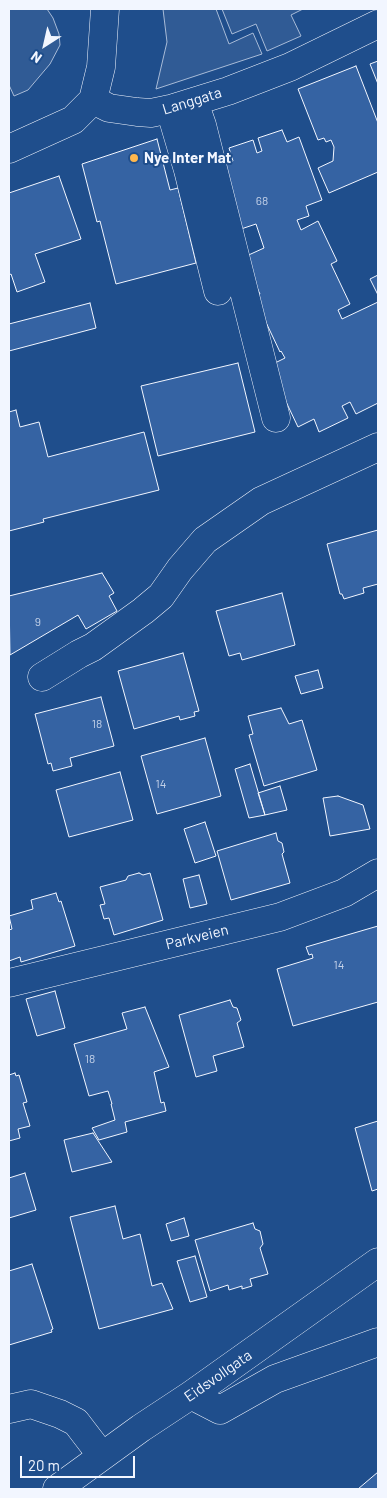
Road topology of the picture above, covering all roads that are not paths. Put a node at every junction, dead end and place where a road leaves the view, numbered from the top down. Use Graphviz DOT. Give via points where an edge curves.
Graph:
graph roads {
  1 [pos="105,9"];
  2 [pos="378,24"];
  3 [pos="93,100"];
  4 [pos="182,106"];
  5 [pos="9,149"];
  6 [pos="218,291"];
  7 [pos="276,418"];
  8 [pos="378,447"];
  9 [pos="42,677"];
  10 [pos="378,873"];
  11 [pos="9,983"];
  12 [pos="378,1262"];
  13 [pos="378,1342"];
  14 [pos="191,1395"];
  15 [pos="9,1409"];
  16 [pos="102,1456"];
  17 [pos="57,1489"];
  1 -- 3 [label="street" via="101,68"];
  2 -- 4 [label="street, Langgata" via="290,67"];
  3 -- 4 [label="street, Langgata" via="109,108 151,113"];
  3 -- 5 [label="street" via="73,120"];
  4 -- 6 [label="street" via="188,170"];
  4 -- 7 [label="street" via="202,125"];
  8 -- 9 [label="street" via="262,501 205,540 161,596 93,647"];
  10 -- 11 [label="street, Parkveien" via="344,893 280,917"];
  12 -- 14 [label="street, Eidsvollgata"];
  13 -- 14 [label="street" via="275,1379 220,1410"];
  14 -- 16 [label="street, Eidsvollgata"];
  15 -- 16 [label="street" via="31,1404 76,1422"];
  16 -- 17 [label="street, Eidsvollgata"];
}
